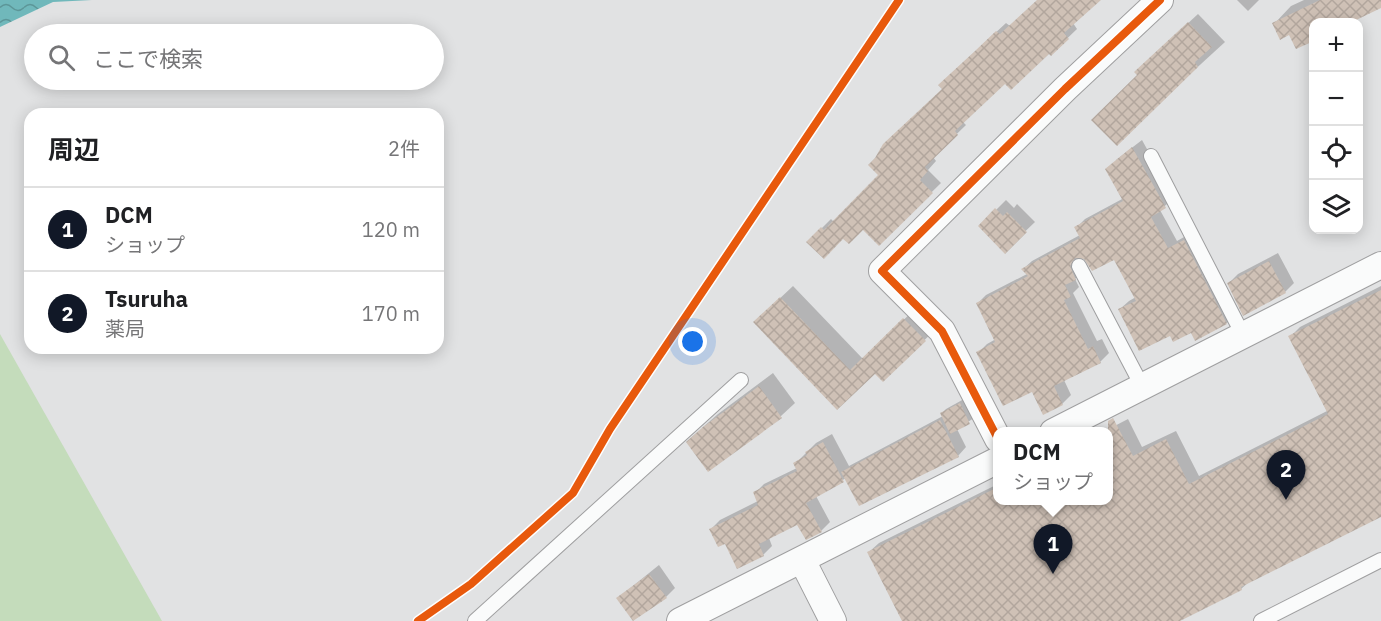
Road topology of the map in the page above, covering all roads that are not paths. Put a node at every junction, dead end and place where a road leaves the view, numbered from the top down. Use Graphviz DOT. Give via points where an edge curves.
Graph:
graph roads {
  1 [pos="1160,0"];
  2 [pos="1151,156"];
  3 [pos="1381,265"];
  4 [pos="1079,266"];
  5 [pos="1243,335"];
  6 [pos="741,380"];
  7 [pos="1142,386"];
  8 [pos="1063,427"];
  9 [pos="993,429"];
  10 [pos="993,463"];
  11 [pos="802,560"];
  12 [pos="1381,561"];
  13 [pos="475,621"];
  14 [pos="680,621"];
  15 [pos="833,621"];
  16 [pos="1261,621"];
  1 -- 9 [label="street" via="882,271 942,331"];
  2 -- 5 [label="lane"];
  3 -- 5 [label="street"];
  4 -- 7 [label="lane"];
  5 -- 7 [label="street"];
  6 -- 13 [label="lane"];
  7 -- 8 [label="street"];
  10 -- 11 [label="street"];
  11 -- 14 [label="street"];
  11 -- 15 [label="street"];
  12 -- 16 [label="lane"];
}
